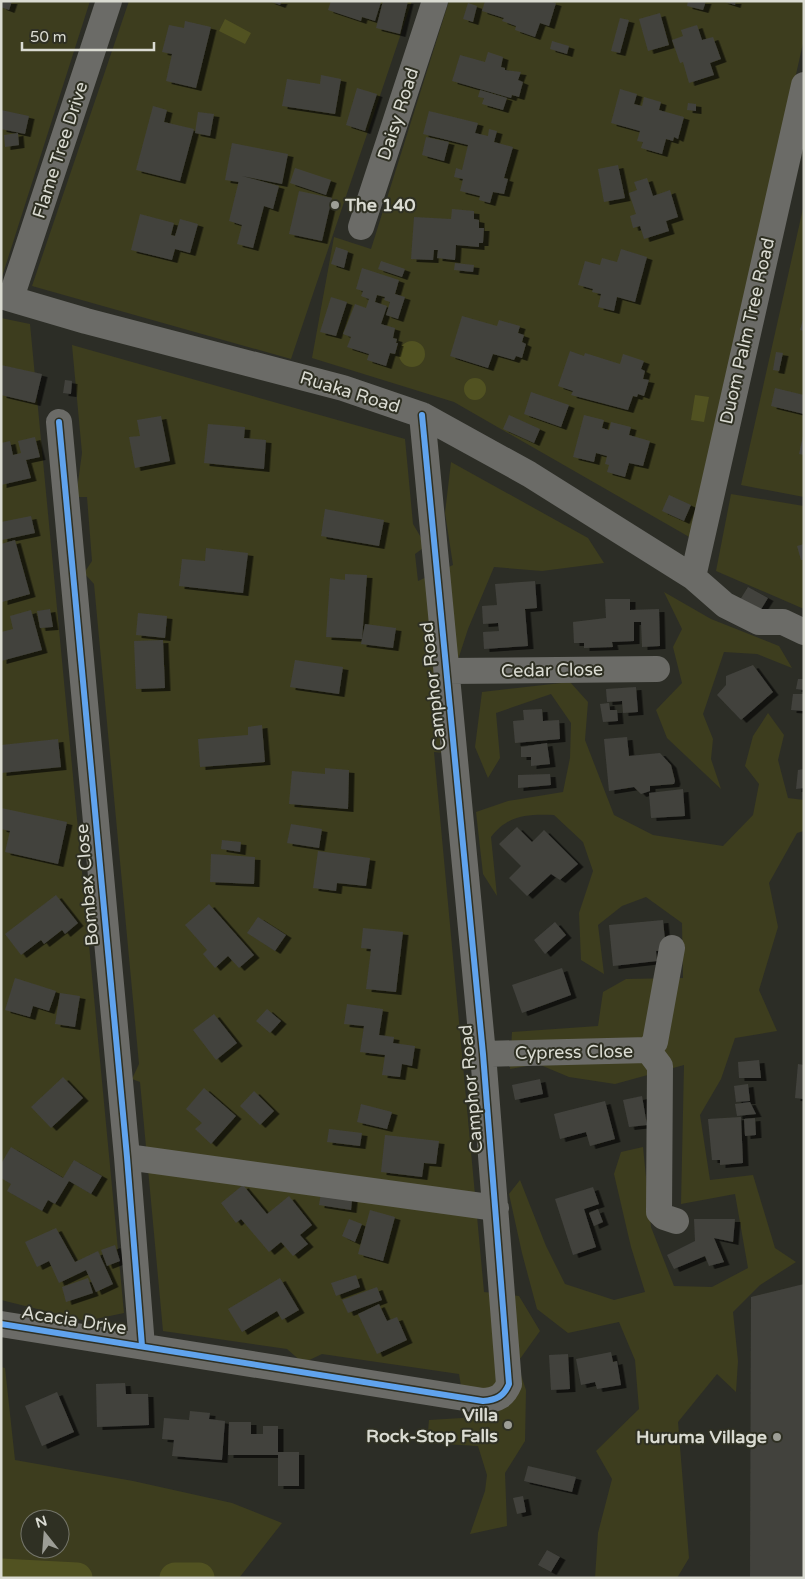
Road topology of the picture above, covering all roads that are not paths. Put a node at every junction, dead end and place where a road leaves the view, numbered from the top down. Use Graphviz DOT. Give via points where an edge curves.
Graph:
graph roads {
  1 [pos="109,1"];
  2 [pos="435,1"];
  3 [pos="804,85"];
  4 [pos="361,227"];
  5 [pos="6,297"];
  6 [pos="422,415"];
  7 [pos="59,422"];
  8 [pos="693,577"];
  9 [pos="804,632"];
  10 [pos="657,669"];
  11 [pos="446,671"];
  12 [pos="672,948"];
  13 [pos="648,1050"];
  14 [pos="484,1054"];
  15 [pos="127,1157"];
  16 [pos="496,1208"];
  17 [pos="676,1221"];
  18 [pos="1,1324"];
  19 [pos="142,1346"];
  1 -- 5 [label="street, Flame Tree Drive"];
  2 -- 4 [label="street, Daisy Road"];
  3 -- 8 [label="street, Duom Palm Tree Road"];
  5 -- 6 [label="street, Ruaka Road" via="343,388"];
  6 -- 8 [label="street, Ruaka Road" via="511,463"];
  6 -- 11 [label="street, Camphor Road"];
  7 -- 15 [label="street, Bombax Close"];
  8 -- 9 [label="street, Ruaka Road" via="726,605 760,622 783,622"];
  10 -- 11 [label="street, Cedar Close"];
  11 -- 14 [label="street, Camphor Road"];
  12 -- 13 [label="street, Cypress Close" via="655,1042"];
  13 -- 14 [label="street, Cypress Close"];
  13 -- 17 [label="street" via="660,1066 659,1212"];
  14 -- 16 [label="street, Camphor Road"];
  15 -- 16 [label="street"];
  15 -- 19 [label="street, Bombax Close"];
  16 -- 19 [label="street, Camphor Road" via="509,1384 501,1396 493,1400 476,1400"];
  18 -- 19 [label="street, Acacia Drive"];
}
